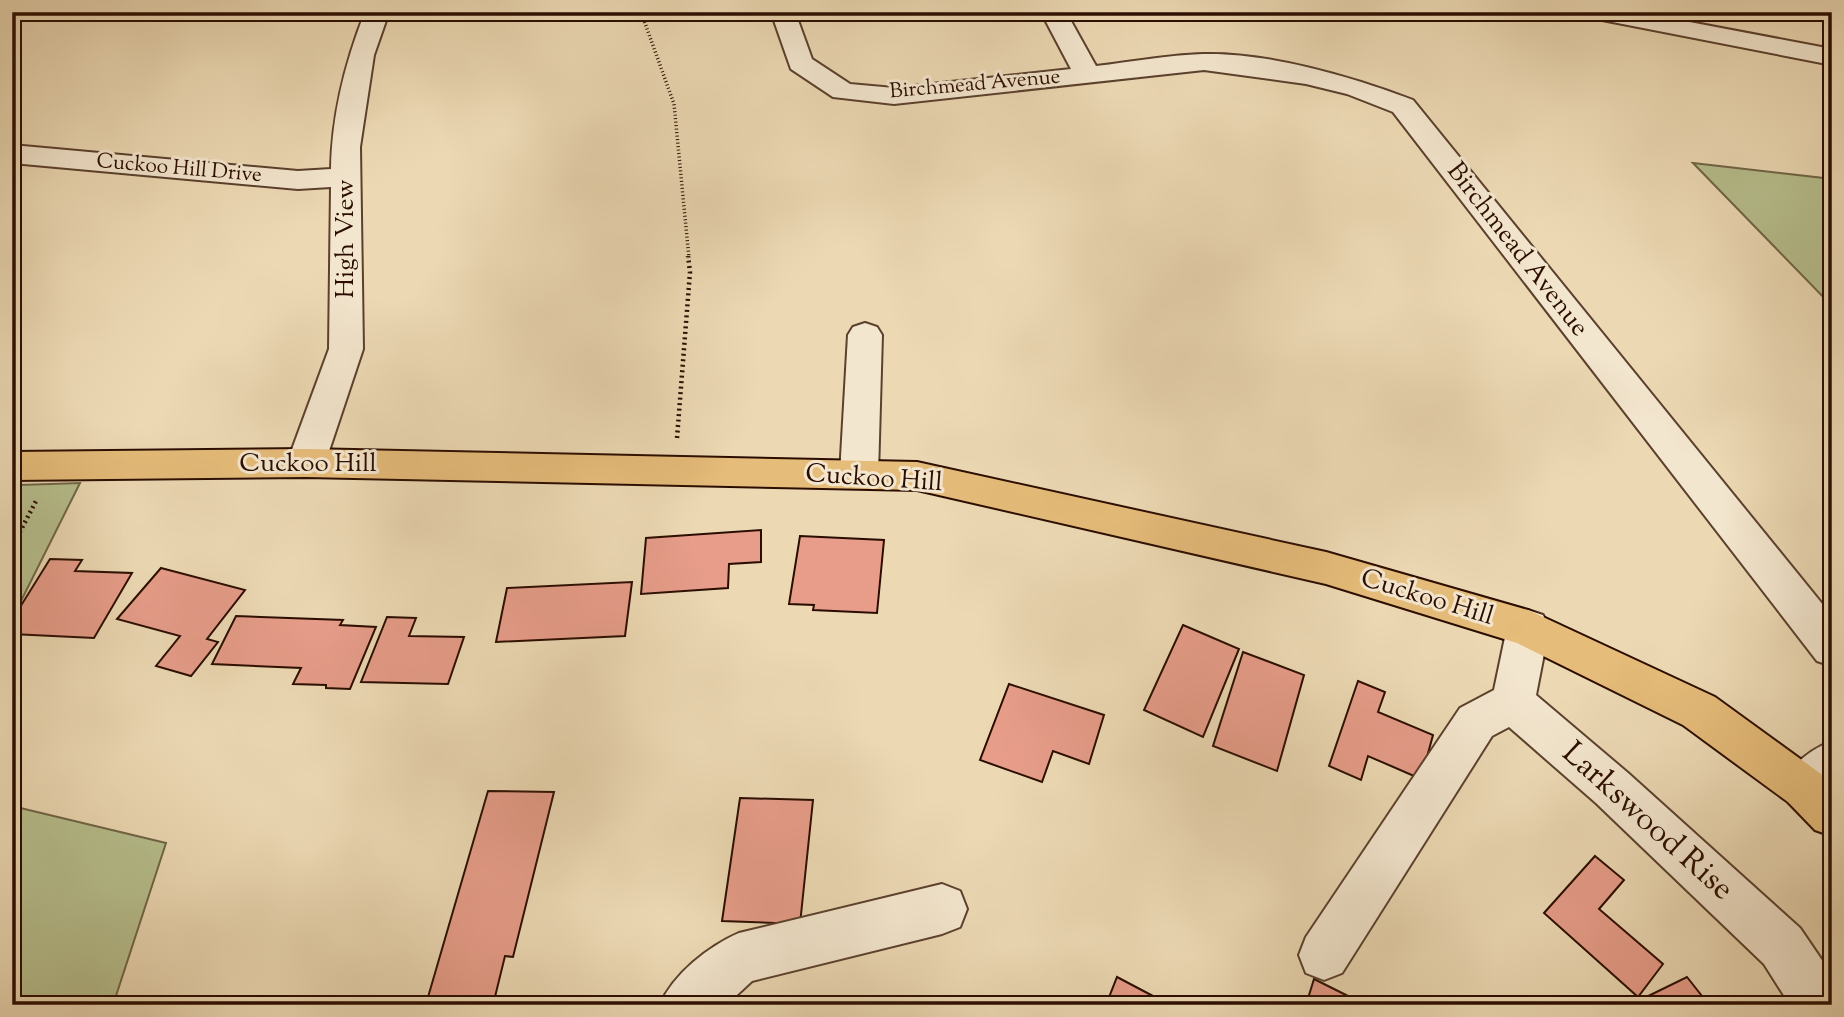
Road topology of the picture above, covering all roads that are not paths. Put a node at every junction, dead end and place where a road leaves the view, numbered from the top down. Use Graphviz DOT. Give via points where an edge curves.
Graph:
graph roads {
  1 [pos="377,12"];
  2 [pos="783,12"];
  3 [pos="1053,12"];
  4 [pos="1597,12"];
  5 [pos="1832,57"];
  6 [pos="1087,74"];
  7 [pos="12,155"];
  8 [pos="345,177"];
  9 [pos="865,335"];
  10 [pos="306,463"];
  11 [pos="12,466"];
  12 [pos="859,474"];
  13 [pos="1528,628"];
  14 [pos="1832,648"];
  15 [pos="1513,702"];
  16 [pos="1823,788"];
  17 [pos="942,909"];
  18 [pos="1324,955"];
  19 [pos="686,1005"];
  20 [pos="1821,1005"];
  1 -- 8 [label="street, High View" via="361,55 351,104"];
  2 -- 6 [label="street, Birchmead Avenue" via="800,63 843,91 894,96"];
  3 -- 6 [label="street, Birchmead Avenue"];
  4 -- 5 [label="street"];
  6 -- 14 [label="street, Birchmead Avenue" via="1204,62 1240,65 1370,91 1403,106"];
  7 -- 8 [label="street, Cuckoo Hill Drive" via="298,180"];
  8 -- 10 [label="street, High View" via="346,349"];
  9 -- 12 [label="street"];
  10 -- 11 [label="main road, Cuckoo Hill"];
  10 -- 12 [label="main road, Cuckoo Hill"];
  12 -- 13 [label="main road, Cuckoo Hill" via="917,476 1326,568"];
  13 -- 15 [label="street"];
  13 -- 16 [label="main road, Cuckoo Hill" via="1699,711"];
  15 -- 18 [label="street" via="1476,722"];
  15 -- 20 [label="street, Larkswood Rise" via="1782,946"];
  17 -- 19 [label="street" via="739,959"];
}
